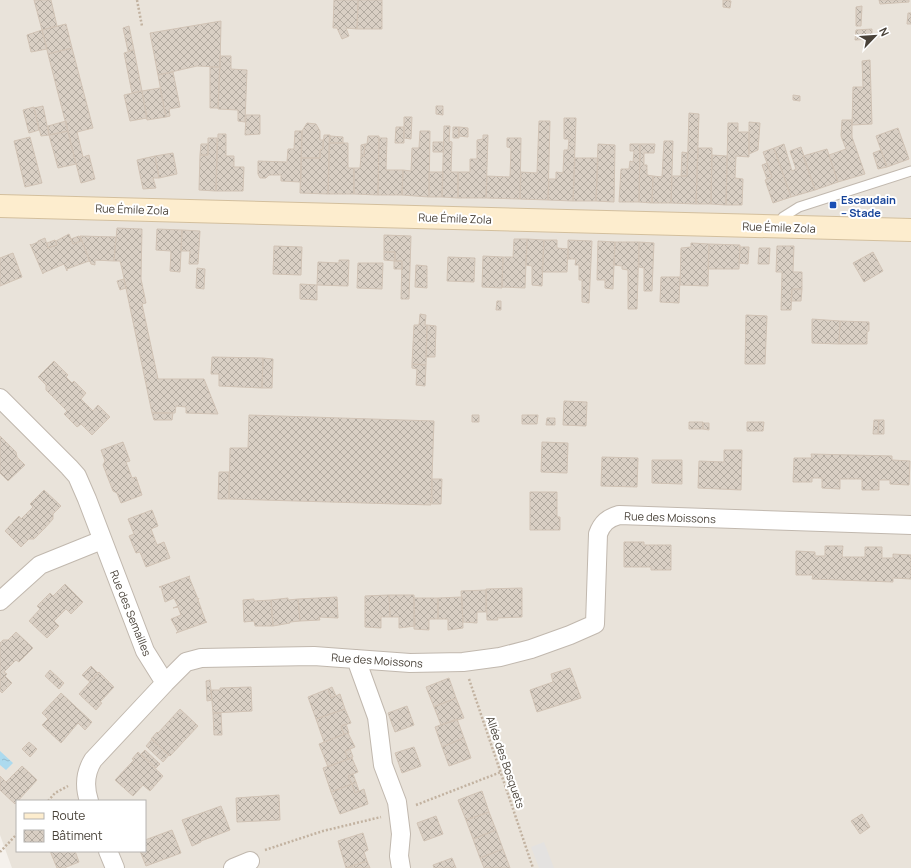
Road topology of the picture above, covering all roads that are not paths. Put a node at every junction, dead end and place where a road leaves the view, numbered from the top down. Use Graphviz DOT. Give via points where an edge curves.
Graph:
graph roads {
  1 [pos="911,171"];
  2 [pos="0,206"];
  3 [pos="778,227"];
  4 [pos="911,230"];
  5 [pos="0,398"];
  6 [pos="911,526"];
  7 [pos="102,540"];
  8 [pos="0,601"];
  9 [pos="356,659"];
  10 [pos="165,683"];
  11 [pos="89,800"];
  12 [pos="108,852"];
  13 [pos="250,861"];
  14 [pos="115,868"];
  15 [pos="233,868"];
  16 [pos="401,868"];
  1 -- 3 [label="lane" via="799,207 783,217"];
  2 -- 3 [label="street, Rue Émile Zola"];
  3 -- 4 [label="street, Rue Émile Zola"];
  5 -- 7 [label="street, Rue des Semailles" via="77,476"];
  6 -- 9 [label="street, Rue des Moissons" via="619,515 605,521 598,534 595,624 531,649 500,657 463,662 416,663"];
  7 -- 8 [label="street" via="40,566"];
  7 -- 10 [label="street, Rue des Semailles" via="145,651"];
  9 -- 10 [label="street, Rue des Moissons" via="314,656 193,660 180,666"];
  9 -- 16 [label="street" via="377,717 383,765 397,802 401,834"];
  10 -- 11 [label="street" via="93,760 86,782"];
  12 -- 14 [label="street"];
  13 -- 15 [label="street"];
}
